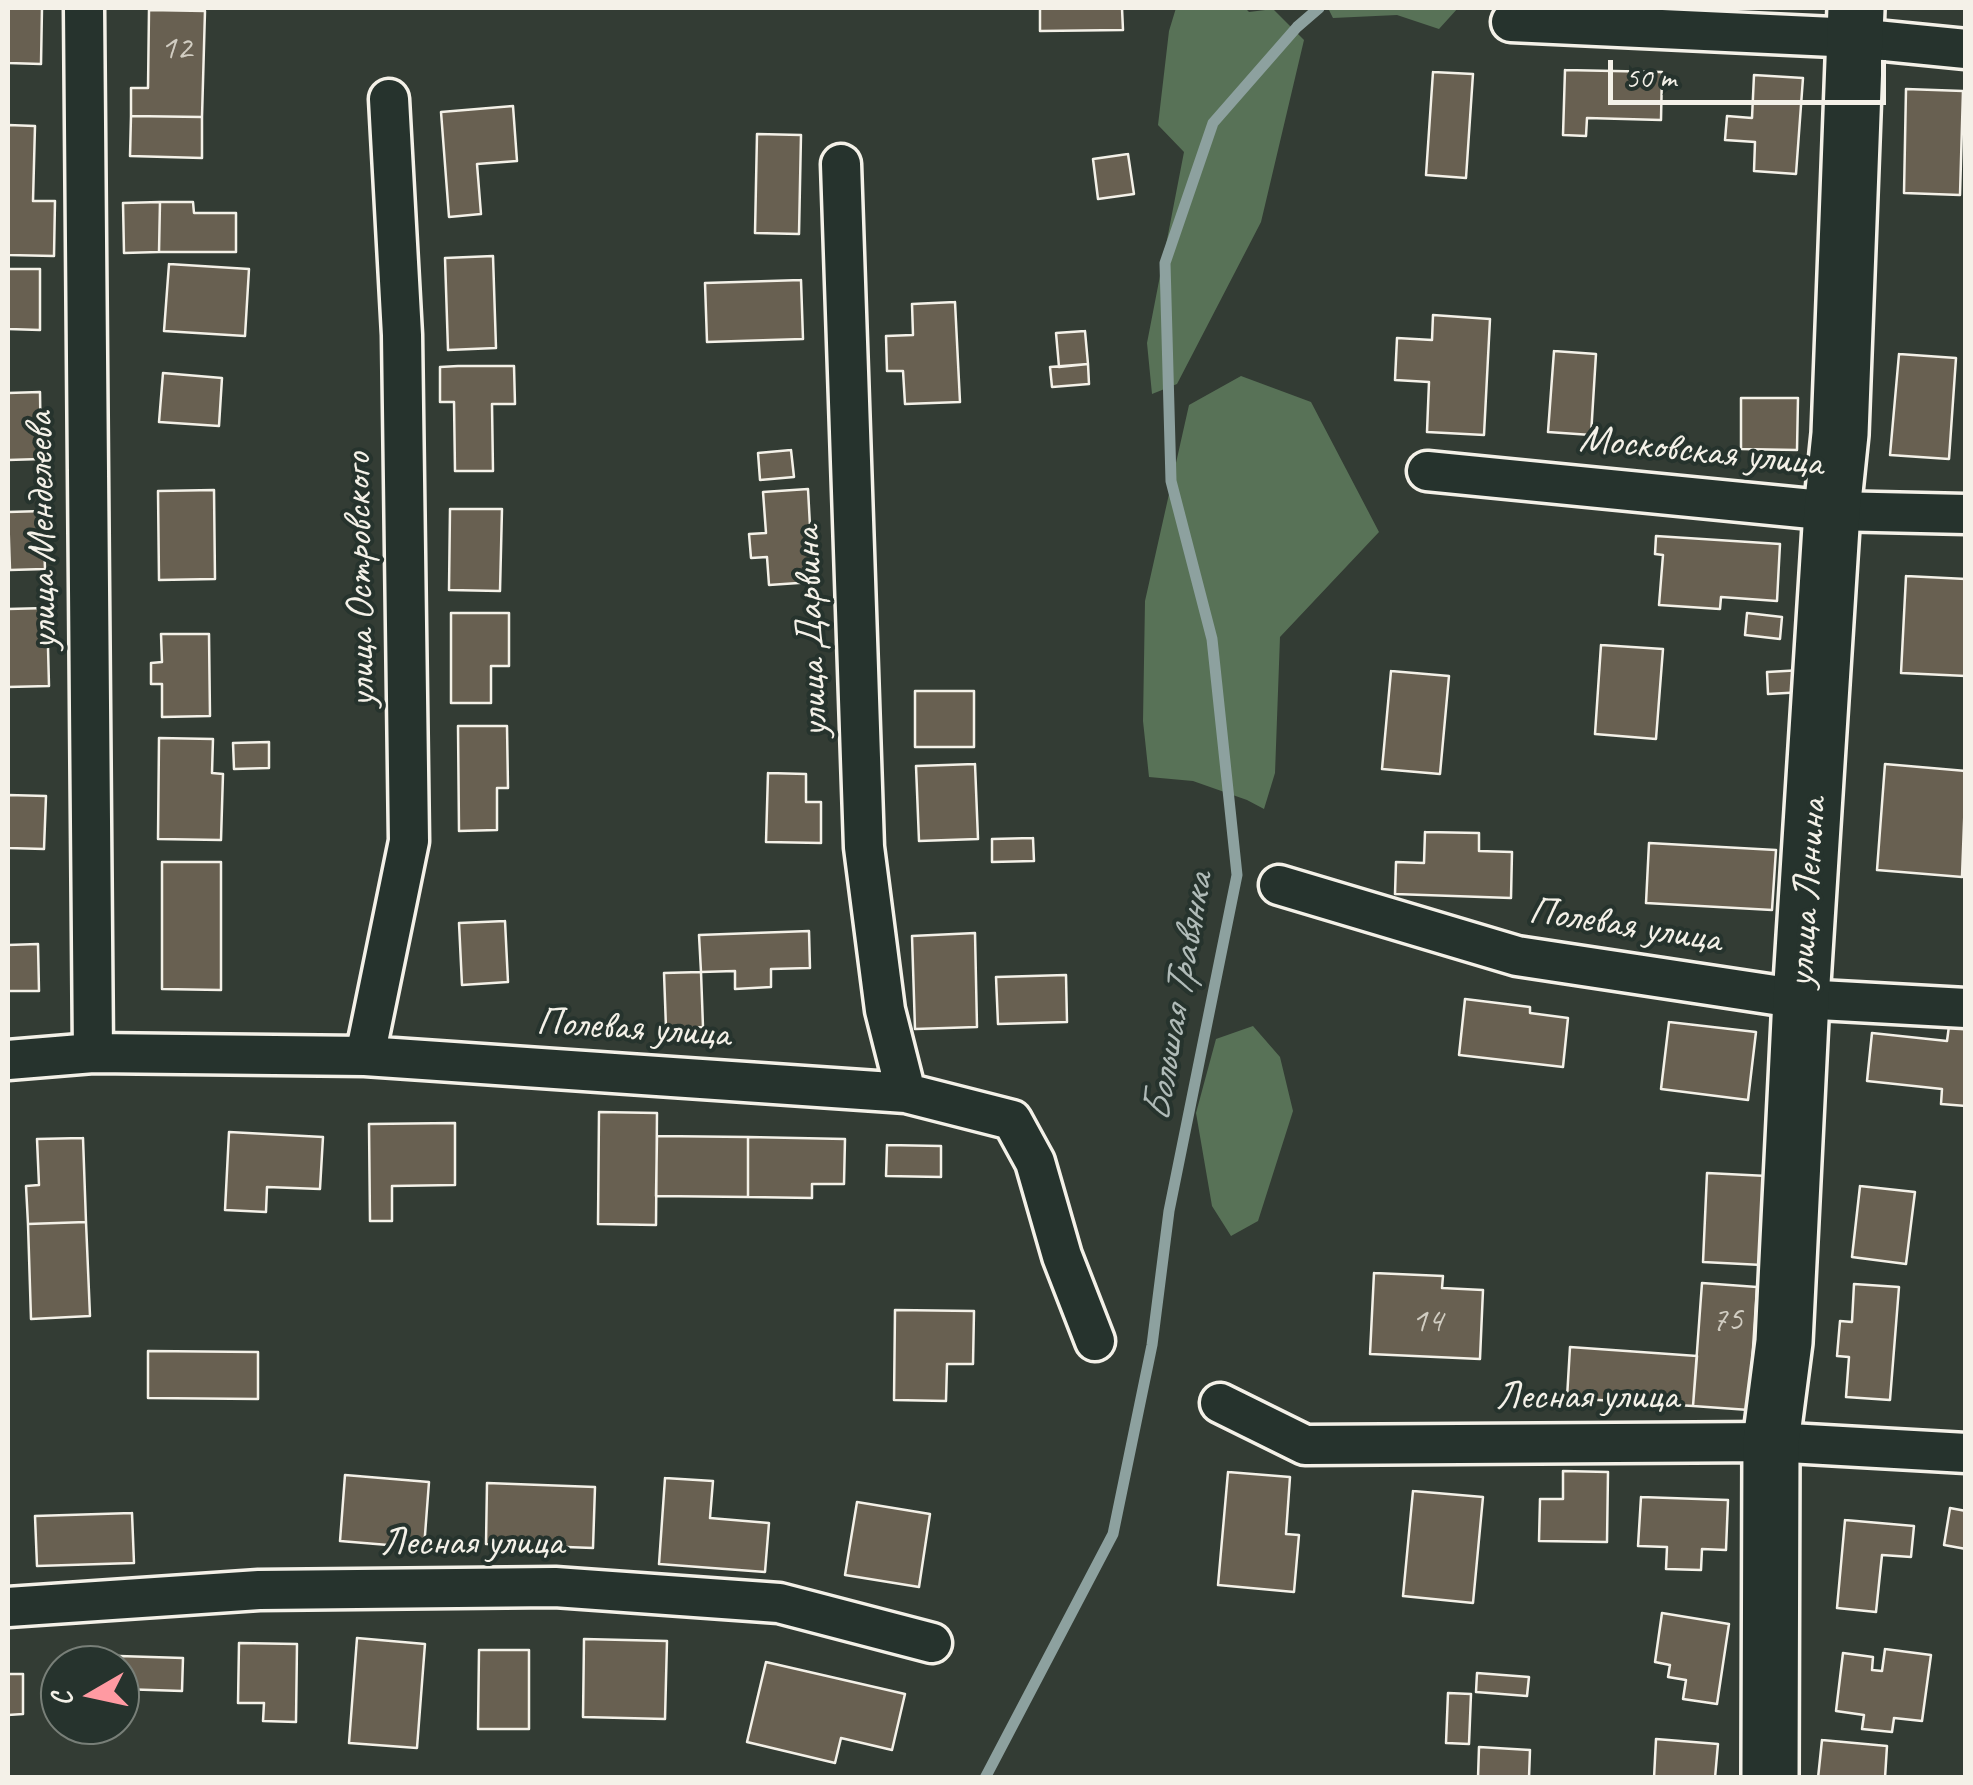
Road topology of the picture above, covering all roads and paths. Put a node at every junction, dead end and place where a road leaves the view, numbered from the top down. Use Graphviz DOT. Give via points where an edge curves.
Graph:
graph roads {
  1 [pos="84,8"];
  2 [pos="1512,22"];
  3 [pos="1856,23"];
  4 [pos="1966,49"];
  5 [pos="389,99"];
  6 [pos="841,164"];
  7 [pos="1428,471"];
  8 [pos="1832,511"];
  9 [pos="1966,514"];
  10 [pos="1279,885"];
  11 [pos="1801,999"];
  12 [pos="1966,1008"];
  13 [pos="93,1053"];
  14 [pos="365,1056"];
  15 [pos="8,1060"];
  16 [pos="906,1092"];
  17 [pos="1095,1340"];
  18 [pos="1220,1403"];
  19 [pos="1770,1442"];
  20 [pos="1966,1453"];
  21 [pos="8,1608"];
  22 [pos="932,1643"];
  23 [pos="1770,1778"];
  1 -- 13 [label="street, улица Менделеева"];
  2 -- 3 [label="street"];
  3 -- 4 [label="street"];
  3 -- 8 [label="street, улица Ленина"];
  5 -- 14 [label="street, улица Островского" via="402,335 410,841"];
  6 -- 16 [label="street, улица Дарвина" via="864,847 885,1010"];
  7 -- 8 [label="street, Московская улица"];
  8 -- 9 [label="street, Московская улица"];
  8 -- 11 [label="street, улица Ленина"];
  10 -- 11 [label="street, Полевая улица" via="1518,956"];
  11 -- 12 [label="street, Полевая улица"];
  11 -- 19 [label="street, улица Ленина" via="1784,1342"];
  13 -- 14 [label="street, Полевая улица"];
  13 -- 15 [label="street, Полевая улица"];
  14 -- 16 [label="street, Полевая улица"];
  16 -- 17 [label="street, Полевая улица" via="1012,1120 1035,1162"];
  18 -- 19 [label="street, Лесная улица" via="1305,1445"];
  19 -- 20 [label="street, Лесная улица"];
  19 -- 23 [label="street, улица Ленина"];
  21 -- 22 [label="street, Лесная улица" via="260,1590 555,1587 780,1603"];
}
